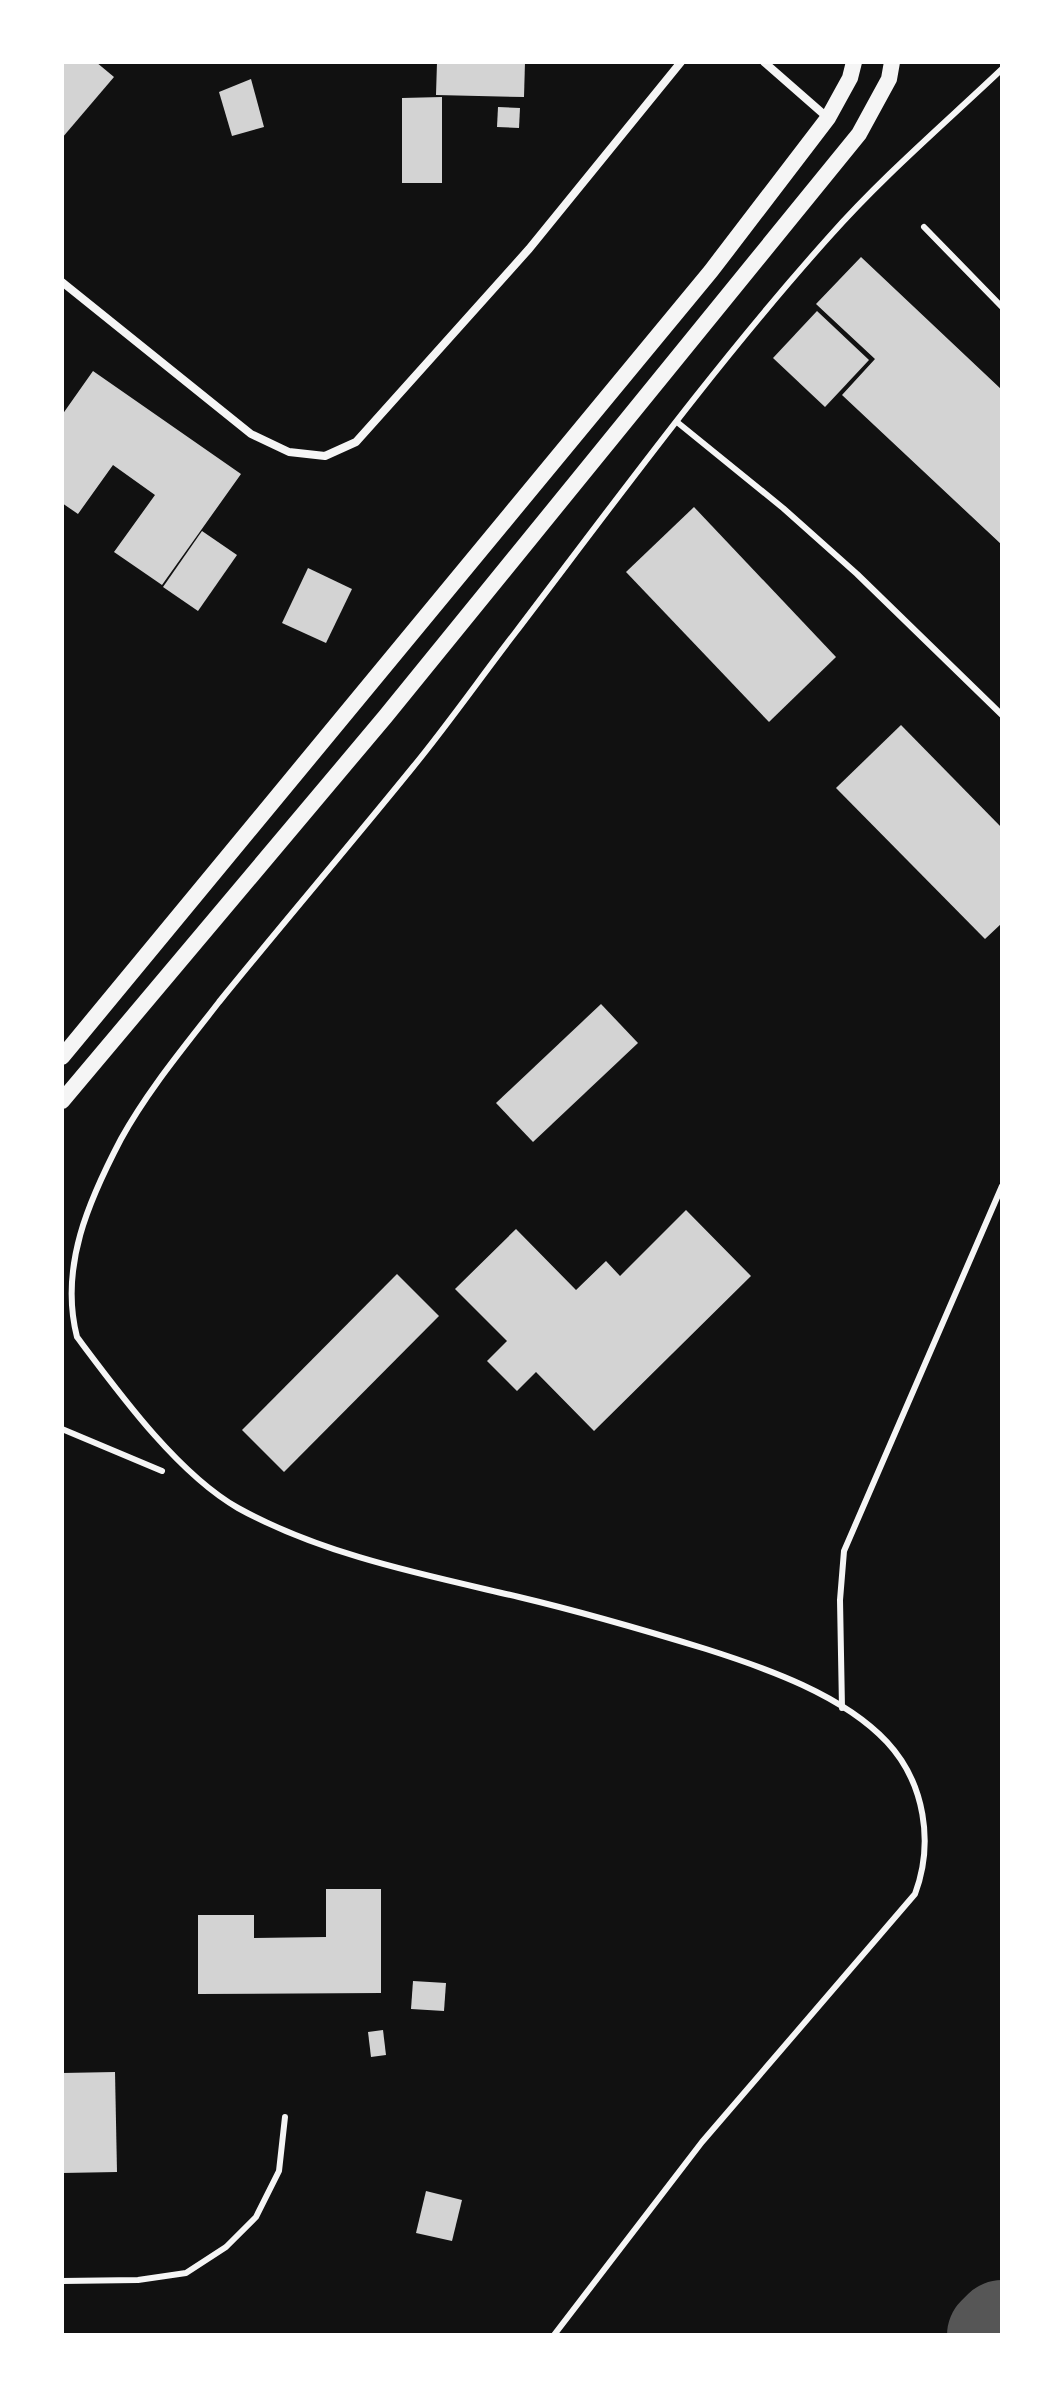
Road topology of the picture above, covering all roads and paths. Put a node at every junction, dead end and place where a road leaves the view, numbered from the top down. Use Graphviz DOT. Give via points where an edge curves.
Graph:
graph roads {
  1 [pos="681,62"];
  2 [pos="764,62"];
  3 [pos="854,62"];
  4 [pos="892,62"];
  5 [pos="1002,69"];
  6 [pos="828,118"];
  7 [pos="924,227"];
  8 [pos="62,282"];
  9 [pos="1002,307"];
  10 [pos="677,422"];
  11 [pos="1002,715"];
  12 [pos="62,1057"];
  13 [pos="62,1101"];
  14 [pos="1002,1186"];
  15 [pos="62,1429"];
  16 [pos="162,1471"];
  17 [pos="842,1708"];
  18 [pos="285,2117"];
  19 [pos="62,2281"];
  20 [pos="554,2335"];
  1 -- 8 [label="street" via="529,249 356,442 325,456 289,452 251,434"];
  2 -- 6 [label="street"];
  3 -- 6 [label="main road"];
  4 -- 13 [label="main road" via="889,79 859,134 385,717"];
  5 -- 10 [label="lane" via="830,235"];
  6 -- 12 [label="main road" via="711,271"];
  7 -- 9 [label="lane"];
  10 -- 11 [label="lane" via="857,574"];
  10 -- 17 [label="lane" via="416,764 144,1101 86,1216 72,1272 72,1316 77,1337 174,1456 245,1511 375,1560 626,1624 732,1657"];
  14 -- 17 [label="lane" via="844,1551"];
  15 -- 16 [label="lane"];
  17 -- 20 [label="lane" via="889,1744 913,1783 926,1842 915,1894 702,2142"];
  18 -- 19 [label="lane" via="279,2171 256,2217 226,2247 186,2273"];
}
